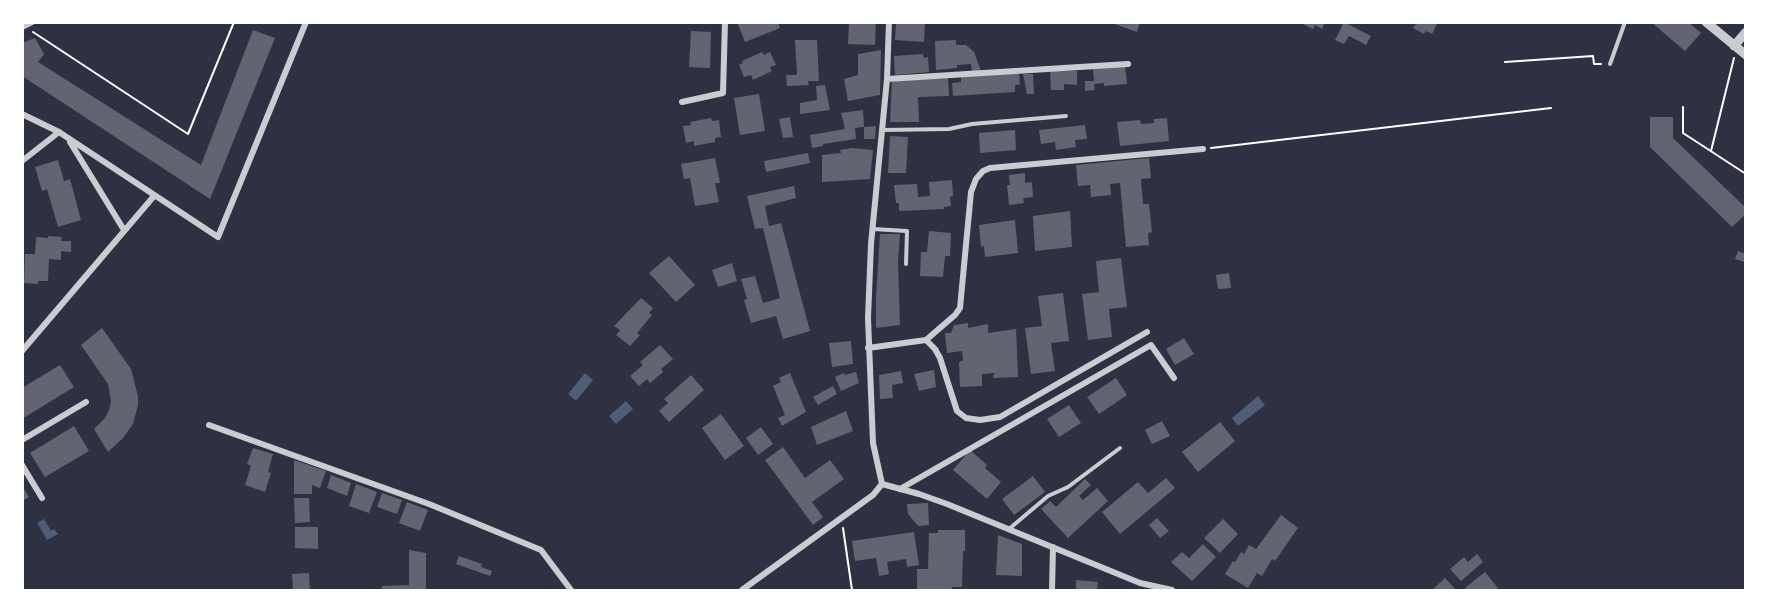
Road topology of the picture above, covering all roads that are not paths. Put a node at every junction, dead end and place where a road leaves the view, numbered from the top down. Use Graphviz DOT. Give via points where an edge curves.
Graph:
graph roads {
  1 [pos="32,22"];
  2 [pos="306,22"];
  3 [pos="725,22"];
  4 [pos="889,22"];
  5 [pos="1625,22"];
  6 [pos="1706,22"];
  7 [pos="1738,22"];
  8 [pos="23,27"];
  9 [pos="1746,30"];
  10 [pos="1735,47"];
  11 [pos="1746,55"];
  12 [pos="1128,64"];
  13 [pos="1610,64"];
  14 [pos="887,79"];
  15 [pos="682,102"];
  16 [pos="22,114"];
  17 [pos="1066,116"];
  18 [pos="883,130"];
  19 [pos="59,132"];
  20 [pos="68,139"];
  21 [pos="1203,148"];
  22 [pos="22,161"];
  23 [pos="154,196"];
  24 [pos="873,229"];
  25 [pos="124,230"];
  26 [pos="906,264"];
  27 [pos="1147,332"];
  28 [pos="926,340"];
  29 [pos="868,348"];
  30 [pos="22,351"];
  31 [pos="1174,378"];
  32 [pos="86,402"];
  33 [pos="209,425"];
  34 [pos="22,440"];
  35 [pos="1120,448"];
  36 [pos="22,465"];
  37 [pos="882,484"];
  38 [pos="900,489"];
  39 [pos="42,498"];
  40 [pos="1009,528"];
  41 [pos="1053,547"];
  42 [pos="571,591"];
  43 [pos="742,591"];
  44 [pos="1052,591"];
  45 [pos="1172,591"];
  1 -- 8 [label="street"];
  2 -- 23 [label="street" via="218,237"];
  3 -- 15 [label="street" via="723,93"];
  4 -- 14 [label="street"];
  5 -- 13 [label="lane"];
  6 -- 10 [label="street"];
  7 -- 9 [label="street"];
  9 -- 10 [label="street"];
  10 -- 11 [label="street"];
  12 -- 14 [label="street"];
  14 -- 18 [label="street"];
  16 -- 19 [label="street"];
  17 -- 18 [label="lane" via="949,129"];
  18 -- 24 [label="street"];
  19 -- 20 [label="street"];
  19 -- 22 [label="street"];
  20 -- 23 [label="street"];
  20 -- 25 [label="street"];
  21 -- 28 [label="street" via="982,171 971,192 960,308"];
  23 -- 25 [label="street"];
  24 -- 26 [label="lane" via="907,231"];
  24 -- 29 [label="street"];
  25 -- 30 [label="street"];
  27 -- 28 [label="street" via="1000,417 980,420 966,418 957,411 940,358"];
  28 -- 29 [label="street"];
  29 -- 37 [label="street" via="873,443"];
  31 -- 38 [label="street" via="1151,345"];
  32 -- 34 [label="street"];
  33 -- 42 [label="street" via="429,504 541,550"];
  35 -- 40 [label="lane" via="1068,487 1048,496"];
  36 -- 39 [label="street"];
  37 -- 38 [label="street"];
  37 -- 43 [label="street" via="866,501"];
  38 -- 40 [label="street"];
  40 -- 41 [label="street"];
  41 -- 44 [label="street"];
  41 -- 45 [label="street" via="1140,583"];
}
